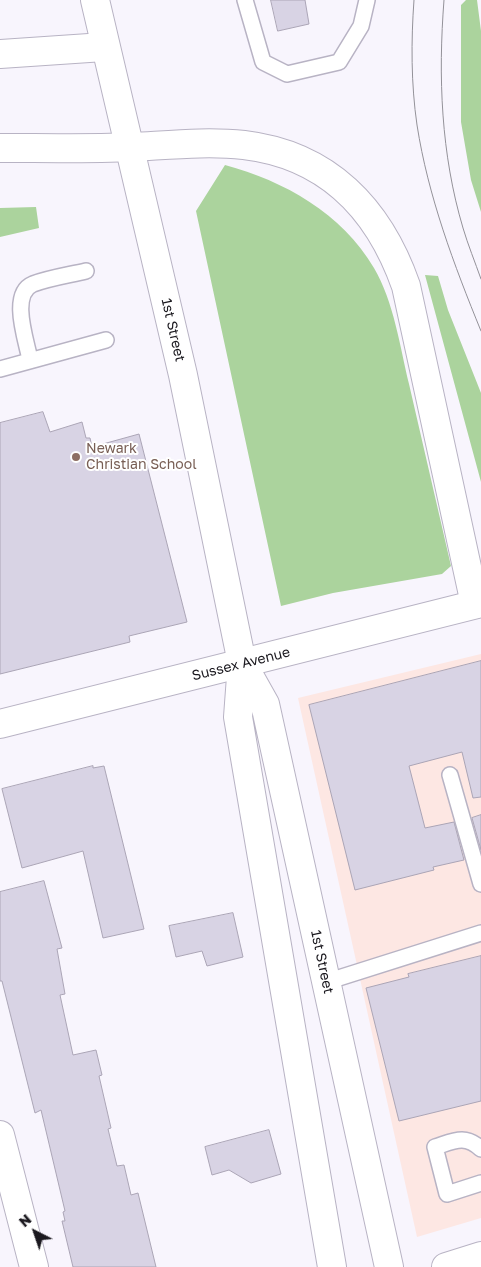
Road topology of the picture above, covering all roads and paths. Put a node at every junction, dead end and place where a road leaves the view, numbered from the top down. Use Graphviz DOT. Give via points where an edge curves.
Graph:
graph roads {
  1 [pos="94,0"];
  2 [pos="244,0"];
  3 [pos="367,0"];
  4 [pos="104,47"];
  5 [pos="0,54"];
  6 [pos="130,147"];
  7 [pos="0,148"];
  8 [pos="86,271"];
  9 [pos="106,340"];
  10 [pos="30,360"];
  11 [pos="0,369"];
  12 [pos="478,604"];
  13 [pos="242,662"];
  14 [pos="0,724"];
  15 [pos="450,775"];
  16 [pos="481,884"];
  17 [pos="481,933"];
  18 [pos="326,982"];
  19 [pos="0,1135"];
  20 [pos="481,1149"];
  21 [pos="481,1184"];
  22 [pos="481,1256"];
  23 [pos="34,1267"];
  24 [pos="332,1267"];
  25 [pos="389,1267"];
  26 [pos="446,1267"];
  1 -- 4 [label="main road, 1st Street"];
  2 -- 3 [label="lane" via="263,62 287,74 339,62 362,26"];
  4 -- 5 [label="main road"];
  4 -- 6 [label="main road, 1st Street"];
  6 -- 7 [label="main road"];
  6 -- 12 [label="main road" via="235,145 288,155 329,176 362,205 375,222 389,243 406,286"];
  6 -- 13 [label="main road, 1st Street" via="183,376"];
  8 -- 10 [label="lane" via="31,285 23,293 20,306"];
  9 -- 10 [label="lane"];
  10 -- 11 [label="lane"];
  12 -- 13 [label="main road, Sussex Avenue"];
  13 -- 14 [label="main road, Sussex Avenue"];
  13 -- 18 [label="main road, 1st Street" via="265,704"];
  13 -- 24 [label="main road, 1st Street" via="238,717"];
  15 -- 16 [label="lane"];
  17 -- 18 [label="lane"];
  18 -- 25 [label="main road, 1st Street"];
  19 -- 23 [label="main road"];
  20 -- 21 [label="lane" via="473,1141 462,1139 436,1147 447,1194"];
  22 -- 26 [label="main road"];
}
